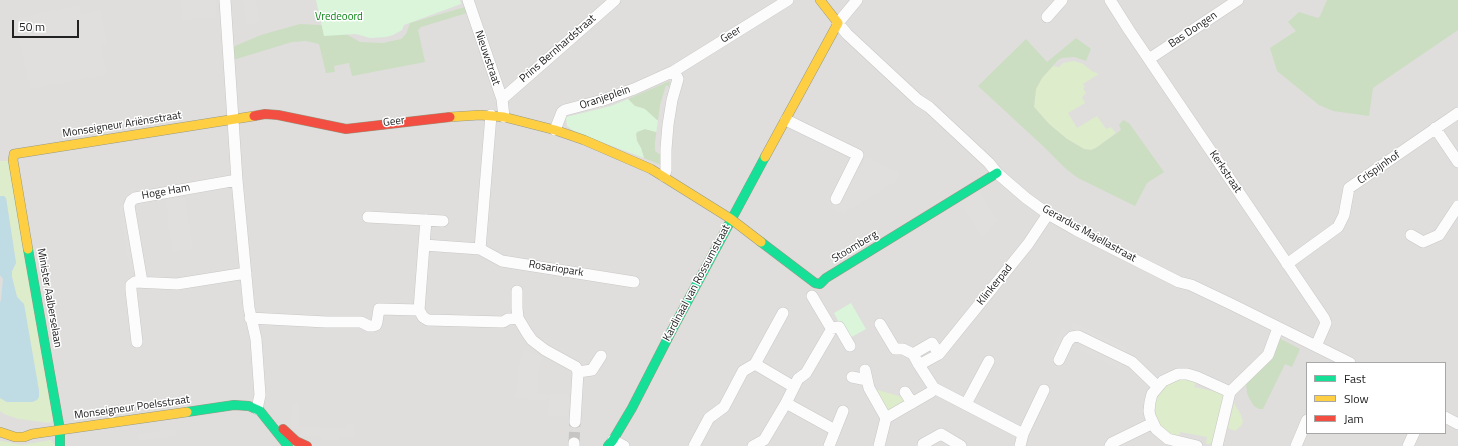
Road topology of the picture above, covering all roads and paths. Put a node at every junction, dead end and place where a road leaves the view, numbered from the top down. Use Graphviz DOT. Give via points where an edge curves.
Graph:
graph roads {
  1 [pos="224,0"];
  2 [pos="468,0"];
  3 [pos="615,0"];
  4 [pos="788,0"];
  5 [pos="820,0"];
  6 [pos="857,0"];
  7 [pos="1062,0"];
  8 [pos="1110,0"];
  9 [pos="1238,0"];
  10 [pos="1047,17"];
  11 [pos="838,23"];
  12 [pos="1149,59"];
  13 [pos="674,71"];
  14 [pos="502,99"];
  15 [pos="1458,113"];
  16 [pos="492,115"];
  17 [pos="504,117"];
  18 [pos="233,119"];
  19 [pos="786,120"];
  20 [pos="1435,128"];
  21 [pos="555,130"];
  22 [pos="14,154"];
  23 [pos="1458,162"];
  24 [pos="997,173"];
  25 [pos="664,176"];
  26 [pos="237,180"];
  27 [pos="836,199"];
  28 [pos="1458,206"];
  29 [pos="1048,214"];
  30 [pos="368,216"];
  31 [pos="731,219"];
  32 [pos="426,220"];
  33 [pos="444,221"];
  34 [pos="1411,235"];
  35 [pos="424,245"];
  36 [pos="480,249"];
  37 [pos="1287,264"];
  38 [pos="246,273"];
  39 [pos="142,282"];
  40 [pos="634,282"];
  41 [pos="517,291"];
  42 [pos="812,296"];
  43 [pos="419,310"];
  44 [pos="783,313"];
  45 [pos="250,318"];
  46 [pos="518,318"];
  47 [pos="880,324"];
  48 [pos="1278,328"];
  49 [pos="834,330"];
  50 [pos="137,342"];
  51 [pos="850,346"];
  52 [pos="1316,346"];
  53 [pos="913,354"];
  54 [pos="939,354"];
  55 [pos="600,356"];
  56 [pos="1059,360"];
  57 [pos="1334,360"];
  58 [pos="988,361"];
  59 [pos="1345,362"];
  60 [pos="755,364"];
  61 [pos="919,365"];
  62 [pos="578,372"];
  63 [pos="852,377"];
  64 [pos="794,387"];
  65 [pos="1158,387"];
  66 [pos="934,388"];
  67 [pos="1044,390"];
  68 [pos="905,392"];
  69 [pos="1230,392"];
  70 [pos="786,402"];
  71 [pos="912,403"];
  72 [pos="966,404"];
  73 [pos="258,406"];
  74 [pos="843,411"];
  75 [pos="1446,417"];
  76 [pos="886,418"];
  77 [pos="575,422"];
  78 [pos="1306,422"];
  79 [pos="1153,424"];
  80 [pos="1458,424"];
  81 [pos="0,428"];
  82 [pos="60,430"];
  83 [pos="835,430"];
  84 [pos="1024,434"];
  85 [pos="1414,434"];
  86 [pos="283,441"];
  87 [pos="611,443"];
  88 [pos="60,446"];
  89 [pos="307,446"];
  90 [pos="624,446"];
  91 [pos="694,446"];
  92 [pos="753,446"];
  93 [pos="829,446"];
  94 [pos="879,446"];
  95 [pos="923,446"];
  96 [pos="961,446"];
  97 [pos="1020,446"];
  98 [pos="1110,446"];
  99 [pos="1197,446"];
  100 [pos="1217,446"];
  101 [pos="1296,446"];
  102 [pos="1408,446"];
  1 -- 18 [label="street"];
  2 -- 14 [label="street, Nieuwstraat"];
  3 -- 14 [label="street, Prins Bernhardstraat"];
  4 -- 13 [label="street, Geer"];
  5 -- 11 [label="street"];
  6 -- 11 [label="street, Kardinaal van Rossumstraat"];
  7 -- 10 [label="street"];
  8 -- 12 [label="street, Kerkstraat"];
  9 -- 12 [label="street, Bas Dongen"];
  11 -- 19 [label="street, Kardinaal van Rossumstraat"];
  11 -- 24 [label="street, Gerardus Majellastraat"];
  12 -- 37 [label="street, Kerkstraat"];
  13 -- 21 [label="street, Oranjeplein" via="609,98 565,110"];
  13 -- 25 [label="street" via="678,78 668,125"];
  14 -- 17 [label="street, Nieuwstraat"];
  15 -- 20 [label="street, Crispijnhof"];
  16 -- 17 [label="street, Geer"];
  16 -- 18 [label="street, Geer" via="441,117 346,129 278,115 265,114"];
  16 -- 36 [label="street"];
  17 -- 21 [label="street, Geer"];
  18 -- 22 [label="street, Monseigneur Ariënsstraat"];
  18 -- 26 [label="street"];
  19 -- 27 [label="street" via="858,155"];
  19 -- 31 [label="street, Kardinaal van Rossumstraat"];
  20 -- 23 [label="street"];
  20 -- 37 [label="street, Crispijnhof" via="1349,188 1344,215 1338,227"];
  21 -- 25 [label="street" via="610,150"];
  22 -- 82 [label="street, Minister Aalberselaan" via="14,168"];
  24 -- 29 [label="street, Gerardus Majellastraat"];
  24 -- 31 [label="street, Stoomberg" via="820,284 815,283"];
  25 -- 31 [label="street"];
  26 -- 38 [label="street"];
  26 -- 39 [label="street, Hoge Ham" via="135,198 131,201 129,206"];
  28 -- 34 [label="street" via="1439,235 1423,242"];
  29 -- 48 [label="street, Gerardus Majellastraat" via="1179,282 1191,285"];
  29 -- 54 [label="street, Klinkerpad" via="1028,244"];
  30 -- 32 [label="street"];
  31 -- 87 [label="street, Kardinaal van Rossumstraat"];
  32 -- 33 [label="street"];
  32 -- 35 [label="street"];
  35 -- 36 [label="street, Rosariopark"];
  35 -- 43 [label="street"];
  36 -- 40 [label="street, Rosariopark" via="502,260"];
  37 -- 52 [label="street, Kerkstraat" via="1326,323"];
  38 -- 39 [label="street" via="177,284"];
  38 -- 45 [label="street"];
  39 -- 50 [label="street" via="131,285"];
  41 -- 46 [label="street"];
  42 -- 49 [label="street"];
  43 -- 45 [label="street" via="379,309 376,325 373,326 361,322"];
  43 -- 46 [label="street" via="428,320 503,322"];
  44 -- 60 [label="street"];
  45 -- 73 [label="street" via="256,339 260,395"];
  46 -- 62 [label="street" via="532,340 545,350 571,363"];
  47 -- 53 [label="street" via="895,349 903,349"];
  48 -- 52 [label="street, Gerardus Majellastraat"];
  48 -- 69 [label="street" via="1268,355"];
  49 -- 51 [label="street"];
  49 -- 64 [label="street"];
  52 -- 57 [label="street, Gerardus Majellastraat"];
  53 -- 54 [label="street" via="932,342"];
  53 -- 61 [label="street"];
  54 -- 61 [label="street, Klinkerpad"];
  55 -- 62 [label="street" via="592,370"];
  56 -- 65 [label="street" via="1068,341 1078,336 1132,362"];
  57 -- 59 [label="street, Gerardus Majellastraat"];
  58 -- 72 [label="street"];
  60 -- 64 [label="street"];
  60 -- 91 [label="street" via="743,371 724,407 709,418"];
  61 -- 66 [label="street"];
  62 -- 77 [label="street"];
  63 -- 76 [label="street" via="866,375 869,388"];
  64 -- 70 [label="street"];
  65 -- 69 [label="street" via="1170,377 1187,374"];
  65 -- 79 [label="street" via="1152,394 1149,406"];
  66 -- 71 [label="street"];
  66 -- 72 [label="street"];
  67 -- 84 [label="street"];
  68 -- 71 [label="street"];
  69 -- 100 [label="street"];
  70 -- 83 [label="street"];
  70 -- 92 [label="street" via="764,440"];
  71 -- 76 [label="street"];
  72 -- 84 [label="street"];
  73 -- 82 [label="street, Monseigneur Poelsstraat" via="234,405"];
  73 -- 86 [label="street"];
  74 -- 83 [label="street"];
  75 -- 80 [label="street"];
  76 -- 94 [label="street"];
  78 -- 101 [label="street"];
  79 -- 98 [label="street"];
  79 -- 99 [label="street" via="1168,439"];
  81 -- 82 [label="street, Monseigneur Poelsstraat" via="32,434"];
  82 -- 88 [label="street, Minister Aalberselaan"];
  83 -- 93 [label="street"];
  84 -- 97 [label="street"];
  85 -- 102 [label="street"];
  86 -- 89 [label="street" via="296,441"];
  87 -- 90 [label="street"];
  95 -- 96 [label="street" via="941,434"];
}
